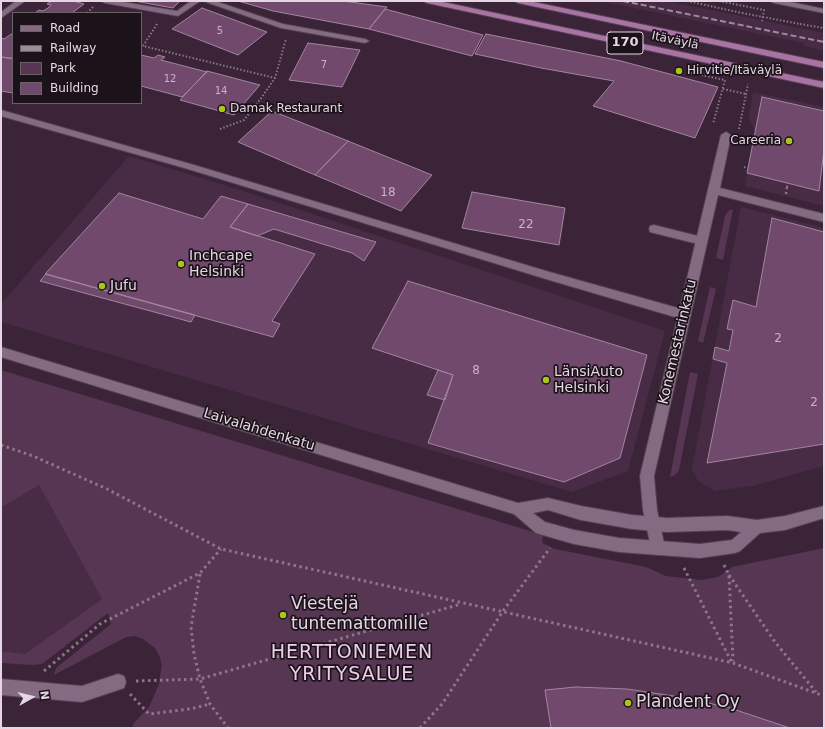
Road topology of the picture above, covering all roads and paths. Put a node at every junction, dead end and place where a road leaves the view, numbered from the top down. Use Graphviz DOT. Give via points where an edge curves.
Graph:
graph roads {
  1 [pos="21,1"];
  2 [pos="105,1"];
  3 [pos="196,1"];
  4 [pos="207,1"];
  5 [pos="427,1"];
  6 [pos="518,1"];
  7 [pos="687,1"];
  8 [pos="719,1"];
  9 [pos="774,1"];
  10 [pos="162,12"];
  11 [pos="824,12"];
  12 [pos="1,16"];
  13 [pos="762,21"];
  14 [pos="289,27"];
  15 [pos="824,28"];
  16 [pos="365,41"];
  17 [pos="824,65"];
  18 [pos="691,73"];
  19 [pos="274,78"];
  20 [pos="748,84"];
  21 [pos="824,85"];
  22 [pos="723,89"];
  23 [pos="746,94"];
  24 [pos="1,113"];
  25 [pos="713,124"];
  26 [pos="220,129"];
  27 [pos="739,130"];
  28 [pos="726,135"];
  29 [pos="744,167"];
  30 [pos="748,168"];
  31 [pos="788,183"];
  32 [pos="787,187"];
  33 [pos="714,190"];
  34 [pos="824,218"];
  35 [pos="654,230"];
  36 [pos="702,241"];
  37 [pos="685,315"];
  38 [pos="1,352"];
  39 [pos="1,445"];
  40 [pos="518,509"];
  41 [pos="824,512"];
  42 [pos="653,524"];
  43 [pos="757,527"];
  44 [pos="553,544"];
  45 [pos="221,548"];
  46 [pos="658,548"];
  47 [pos="675,550"];
  48 [pos="724,564"];
  49 [pos="200,573"];
  50 [pos="729,575"];
  51 [pos="462,603"];
  52 [pos="503,611"];
  53 [pos="733,663"];
  54 [pos="44,670"];
  55 [pos="200,679"];
  56 [pos="118,682"];
  57 [pos="1,687"];
  58 [pos="816,693"];
  59 [pos="824,696"];
  60 [pos="210,704"];
  61 [pos="228,728"];
  62 [pos="420,728"];
  1 -- 12 [label="street"];
  2 -- 10 [label="street"];
  3 -- 10 [label="street" via="178,14"];
  4 -- 14 [label="street"];
  5 -- 21 [label="highway, Itäväylä / 170"];
  6 -- 17 [label="highway, Itäväylä / 170"];
  7 -- 15 [label="path, bridge"];
  8 -- 13 [label="path" via="764,10"];
  9 -- 11 [label="street"];
  10 -- 19 [label="path" via="143,46"];
  14 -- 16 [label="street"];
  14 -- 19 [label="path"];
  18 -- 22 [label="path" via="725,80"];
  19 -- 26 [label="path" via="244,120"];
  20 -- 23 [label="path"];
  22 -- 23 [label="path"];
  22 -- 25 [label="path"];
  23 -- 27 [label="path"];
  24 -- 37 [label="street" via="191,167"];
  28 -- 33 [label="street, Konemestarinkatu"];
  29 -- 30 [label="path"];
  31 -- 32 [label="path"];
  33 -- 34 [label="street"];
  33 -- 36 [label="street, Konemestarinkatu"];
  35 -- 36 [label="street"];
  36 -- 37 [label="street, Konemestarinkatu"];
  37 -- 42 [label="street, Konemestarinkatu" via="647,476"];
  38 -- 40 [label="street, Laivalahdenkatu"];
  39 -- 45 [label="path" via="33,456 107,489"];
  40 -- 42 [label="street, Laivalahdenkatu" via="548,504 581,513"];
  40 -- 46 [label="street, Laivalahdenkatu" via="541,528 619,545"];
  41 -- 43 [label="street, Laivalahdenkatu" via="785,523"];
  42 -- 43 [label="street, Laivalahdenkatu" via="693,525 727,522"];
  42 -- 46 [label="street, Konemestarinkatu"];
  43 -- 47 [label="street, Laivalahdenkatu" via="735,546"];
  44 -- 52 [label="path"];
  45 -- 49 [label="path"];
  45 -- 51 [label="path" via="238,554"];
  46 -- 47 [label="street, Laivalahdenkatu"];
  47 -- 53 [label="path"];
  48 -- 50 [label="path"];
  49 -- 54 [label="path" via="100,624"];
  49 -- 55 [label="path" via="191,627"];
  50 -- 53 [label="path"];
  50 -- 58 [label="path" via="775,642"];
  51 -- 52 [label="path"];
  51 -- 55 [label="path"];
  52 -- 53 [label="path"];
  52 -- 62 [label="path" via="442,704"];
  53 -- 58 [label="path"];
  55 -- 56 [label="path"];
  55 -- 60 [label="path"];
  56 -- 57 [label="street" via="82,694"];
  56 -- 60 [label="path" via="149,714"];
  58 -- 59 [label="path"];
  60 -- 61 [label="path"];
}
